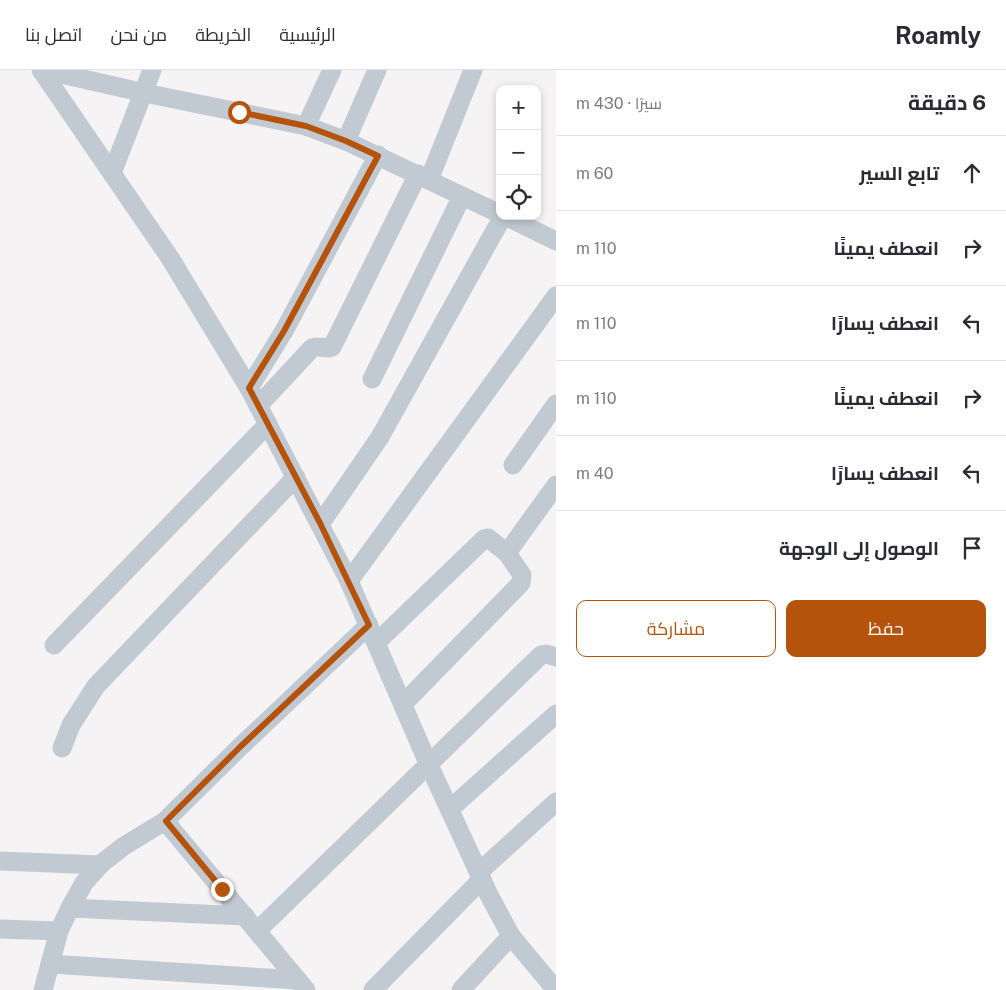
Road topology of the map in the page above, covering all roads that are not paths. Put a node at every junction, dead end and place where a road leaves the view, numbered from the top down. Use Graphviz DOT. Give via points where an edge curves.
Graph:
graph roads {
  1 [pos="42,70"];
  2 [pos="152,70"];
  3 [pos="332,70"];
  4 [pos="377,70"];
  5 [pos="473,70"];
  6 [pos="145,93"];
  7 [pos="306,126"];
  8 [pos="346,141"];
  9 [pos="378,156"];
  10 [pos="112,174"];
  11 [pos="424,177"];
  12 [pos="462,196"];
  13 [pos="496,212"];
  14 [pos="502,220"];
  15 [pos="512,220"];
  16 [pos="556,241"];
  17 [pos="556,296"];
  18 [pos="372,379"];
  19 [pos="249,388"];
  20 [pos="556,404"];
  21 [pos="258,406"];
  22 [pos="268,424"];
  23 [pos="513,465"];
  24 [pos="296,477"];
  25 [pos="556,485"];
  26 [pos="320,523"];
  27 [pos="507,553"];
  28 [pos="349,581"];
  29 [pos="373,633"];
  30 [pos="54,645"];
  31 [pos="556,657"];
  32 [pos="404,704"];
  33 [pos="556,714"];
  34 [pos="62,748"];
  35 [pos="428,763"];
  36 [pos="556,802"];
  37 [pos="450,809"];
  38 [pos="166,821"];
  39 [pos="0,861"];
  40 [pos="100,865"];
  41 [pos="480,876"];
  42 [pos="70,908"];
  43 [pos="245,916"];
  44 [pos="0,929"];
  45 [pos="59,931"];
  46 [pos="257,931"];
  47 [pos="511,936"];
  48 [pos="50,964"];
  49 [pos="302,985"];
  50 [pos="42,990"];
  51 [pos="373,990"];
  52 [pos="461,990"];
  53 [pos="556,990"];
  1 -- 6 [label="street"];
  1 -- 10 [label="street"];
  2 -- 6 [label="street"];
  3 -- 7 [label="street"];
  4 -- 8 [label="street"];
  5 -- 11 [label="street"];
  6 -- 7 [label="street"];
  6 -- 10 [label="street"];
  7 -- 8 [label="street"];
  8 -- 9 [label="street"];
  9 -- 11 [label="street"];
  9 -- 19 [label="street" via="284,331"];
  10 -- 19 [label="street" via="170,258"];
  11 -- 12 [label="street"];
  11 -- 21 [label="street" via="332,347 312,348"];
  12 -- 13 [label="street"];
  12 -- 18 [label="street"];
  14 -- 26 [label="street" via="380,437"];
  15 -- 16 [label="street"];
  17 -- 28 [label="street"];
  19 -- 21 [label="street"];
  20 -- 23 [label="street"];
  21 -- 22 [label="street"];
  22 -- 24 [label="street"];
  22 -- 30 [label="street"];
  24 -- 26 [label="street"];
  24 -- 34 [label="street" via="96,686 71,725"];
  25 -- 27 [label="street"];
  26 -- 28 [label="street"];
  27 -- 29 [label="street" via="488,538 484,539"];
  27 -- 32 [label="street" via="522,575 521,583"];
  28 -- 29 [label="street"];
  29 -- 32 [label="street"];
  29 -- 38 [label="street" via="240,747"];
  31 -- 35 [label="street" via="541,655"];
  32 -- 35 [label="street"];
  33 -- 37 [label="street"];
  35 -- 37 [label="street"];
  35 -- 46 [label="street"];
  36 -- 41 [label="street"];
  37 -- 41 [label="street"];
  38 -- 40 [label="street"];
  38 -- 43 [label="street"];
  39 -- 40 [label="street"];
  40 -- 42 [label="street" via="84,883"];
  41 -- 47 [label="street"];
  41 -- 51 [label="street"];
  42 -- 43 [label="street"];
  42 -- 45 [label="street"];
  43 -- 46 [label="street"];
  44 -- 45 [label="street"];
  45 -- 48 [label="street"];
  46 -- 49 [label="street"];
  47 -- 52 [label="street"];
  47 -- 53 [label="street"];
  48 -- 49 [label="street"];
  48 -- 50 [label="street"];
}
